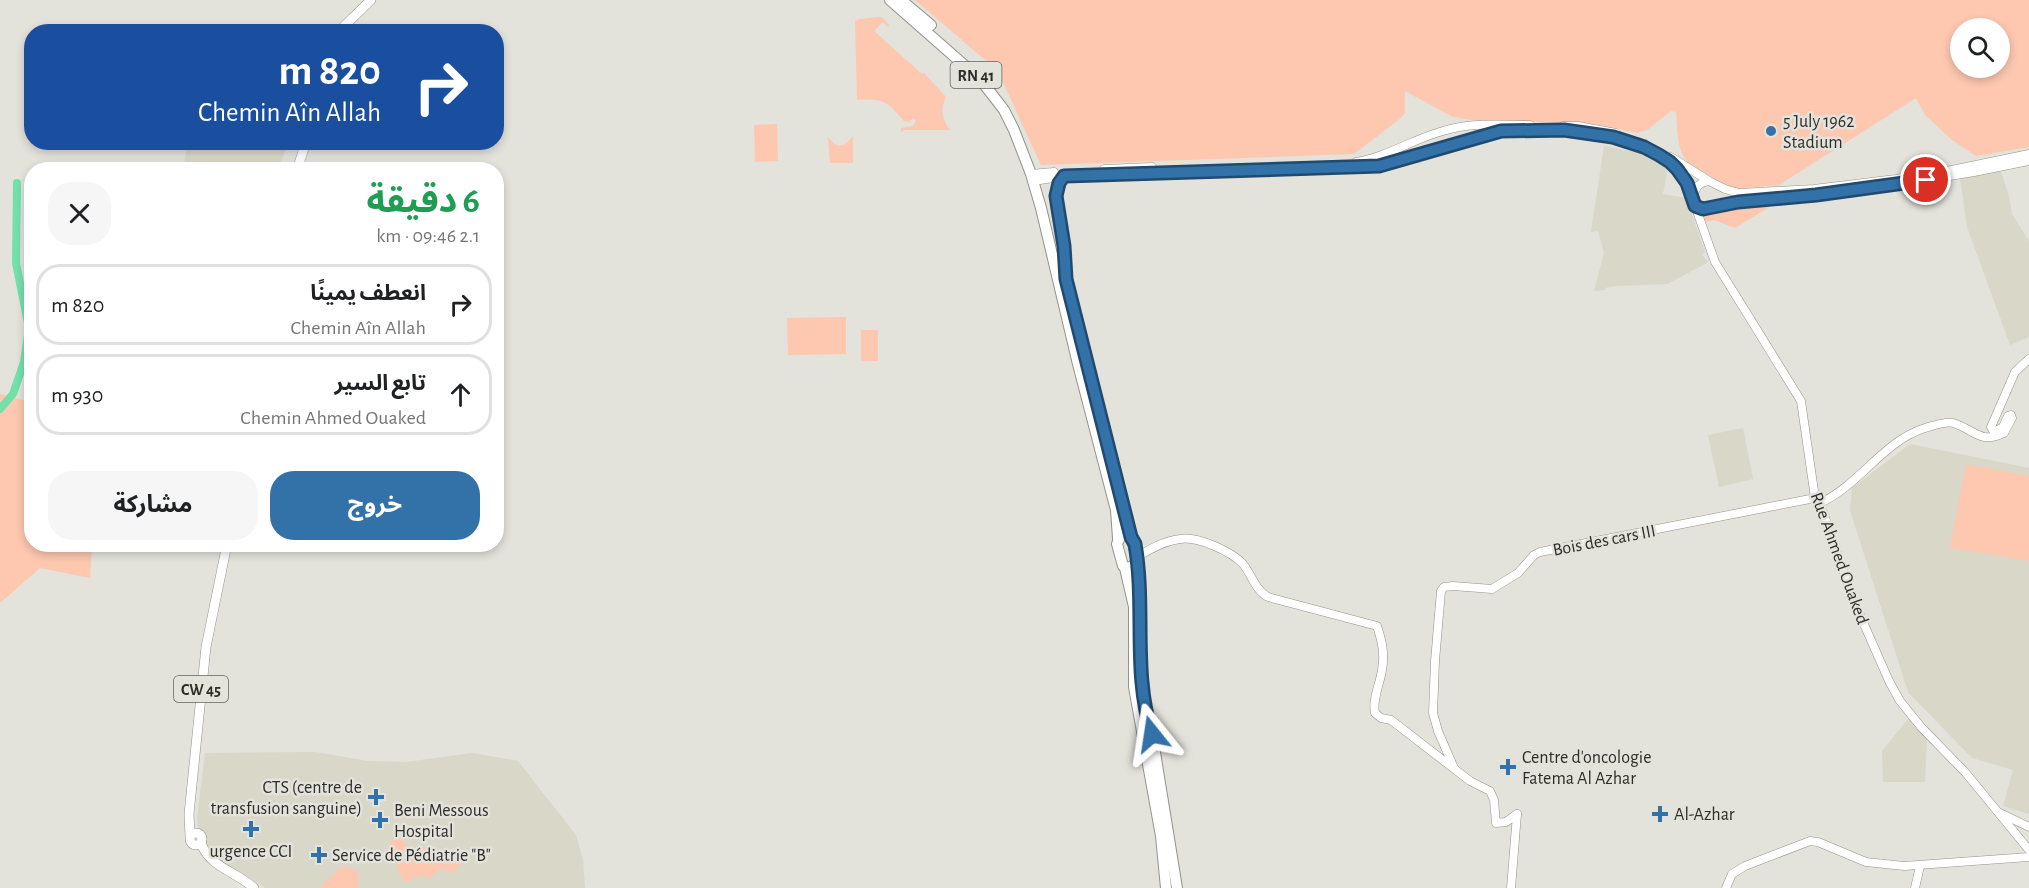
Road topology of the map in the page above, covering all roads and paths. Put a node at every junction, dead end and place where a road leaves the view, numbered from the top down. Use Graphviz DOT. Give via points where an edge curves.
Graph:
graph roads {
  1 [pos="362,0"];
  2 [pos="371,0"];
  3 [pos="890,0"];
  4 [pos="901,0"];
  5 [pos="337,24"];
  6 [pos="346,24"];
  7 [pos="1479,125"];
  8 [pos="1482,136"];
  9 [pos="1648,146"];
  10 [pos="2029,154"];
  11 [pos="1378,161"];
  12 [pos="2029,161"];
  13 [pos="1064,176"];
  14 [pos="1035,177"];
  15 [pos="1709,181"];
  16 [pos="1722,187"];
  17 [pos="1726,204"];
  18 [pos="1697,207"];
  19 [pos="1066,279"];
  20 [pos="2029,359"];
  21 [pos="1817,501"];
  22 [pos="1118,538"];
  23 [pos="1133,540"];
  24 [pos="1152,547"];
  25 [pos="225,552"];
  26 [pos="230,552"];
  27 [pos="1137,560"];
  28 [pos="1125,568"];
  29 [pos="1454,768"];
  30 [pos="1999,812"];
  31 [pos="2029,827"];
  32 [pos="196,839"];
  33 [pos="2029,839"];
  34 [pos="2029,849"];
  35 [pos="2029,857"];
  36 [pos="2019,859"];
  37 [pos="1920,866"];
  38 [pos="248,888"];
  39 [pos="254,888"];
  40 [pos="1167,888"];
  41 [pos="1178,888"];
  42 [pos="1511,888"];
  43 [pos="1726,888"];
  44 [pos="1915,888"];
  1 -- 5 [label="main road"];
  2 -- 6 [label="main road"];
  3 -- 14 [label="highway, RN 41" via="986,86 1004,110"];
  4 -- 14 [label="highway, RN 41" via="994,86 1021,130"];
  7 -- 8 [label="main road"];
  7 -- 9 [label="main road" via="1578,126 1622,135"];
  7 -- 11 [label="main road" via="1436,133"];
  8 -- 9 [label="main road" via="1501,131 1564,130"];
  8 -- 11 [label="main road"];
  9 -- 15 [label="main road"];
  9 -- 18 [label="main road, Rue Ahmed Ouaked" via="1670,162 1687,183"];
  10 -- 16 [label="main road" via="1967,168 1814,189 1739,193"];
  11 -- 13 [label="main road"];
  11 -- 14 [label="main road" via="1136,167"];
  12 -- 17 [label="main road" via="1926,180"];
  13 -- 14 [label="main road"];
  13 -- 19 [label="highway" via="1056,196"];
  14 -- 19 [label="highway, RN 41"];
  14 -- 22 [label="highway, RN 41" via="1116,510"];
  15 -- 16 [label="main road"];
  15 -- 18 [label="main road" via="1697,187"];
  16 -- 17 [label="main road" via="1729,195"];
  17 -- 18 [label="main road"];
  18 -- 21 [label="main road, Rue Ahmed Ouaked" via="1715,262 1801,402"];
  19 -- 23 [label="highway, RN 41"];
  20 -- 21 [label="main road" via="2015,372 1991,427 1993,431 1999,430 2011,415 2004,433 1987,438 1951,422 1919,431 1898,441 1841,492"];
  21 -- 29 [label="main road, Bois des cars III" via="1540,552 1518,573 1489,590 1446,586 1441,591 1432,698 1438,731"];
  21 -- 30 [label="main road, Rue Ahmed Ouaked" via="1852,597 1895,691 1917,722"];
  22 -- 23 [label="highway" via="1123,534"];
  22 -- 28 [label="highway" via="1118,552"];
  23 -- 24 [label="main road"];
  23 -- 27 [label="highway"];
  24 -- 27 [label="main road"];
  24 -- 29 [label="main road" via="1184,538 1220,548 1240,561 1260,592 1268,597 1377,626 1384,653 1375,713 1391,720"];
  25 -- 32 [label="main road, CW 45" via="206,647 189,814"];
  26 -- 32 [label="main road" via="210,646 194,814"];
  27 -- 28 [label="highway" via="1132,567"];
  27 -- 41 [label="highway" via="1141,689"];
  28 -- 40 [label="highway" via="1134,607 1135,694"];
  29 -- 42 [label="main road" via="1470,782 1491,792 1496,823 1506,822 1517,814"];
  30 -- 31 [label="main road"];
  30 -- 34 [label="main road, Rue Ahmed Ouaked"];
  32 -- 38 [label="main road" via="210,864"];
  32 -- 39 [label="main road" via="209,857"];
  33 -- 34 [label="main road"];
  34 -- 36 [label="main road"];
  35 -- 36 [label="main road"];
  36 -- 37 [label="main road"];
  37 -- 43 [label="main road" via="1866,862 1810,841 1745,866 1732,874"];
  37 -- 44 [label="main road"];
}
